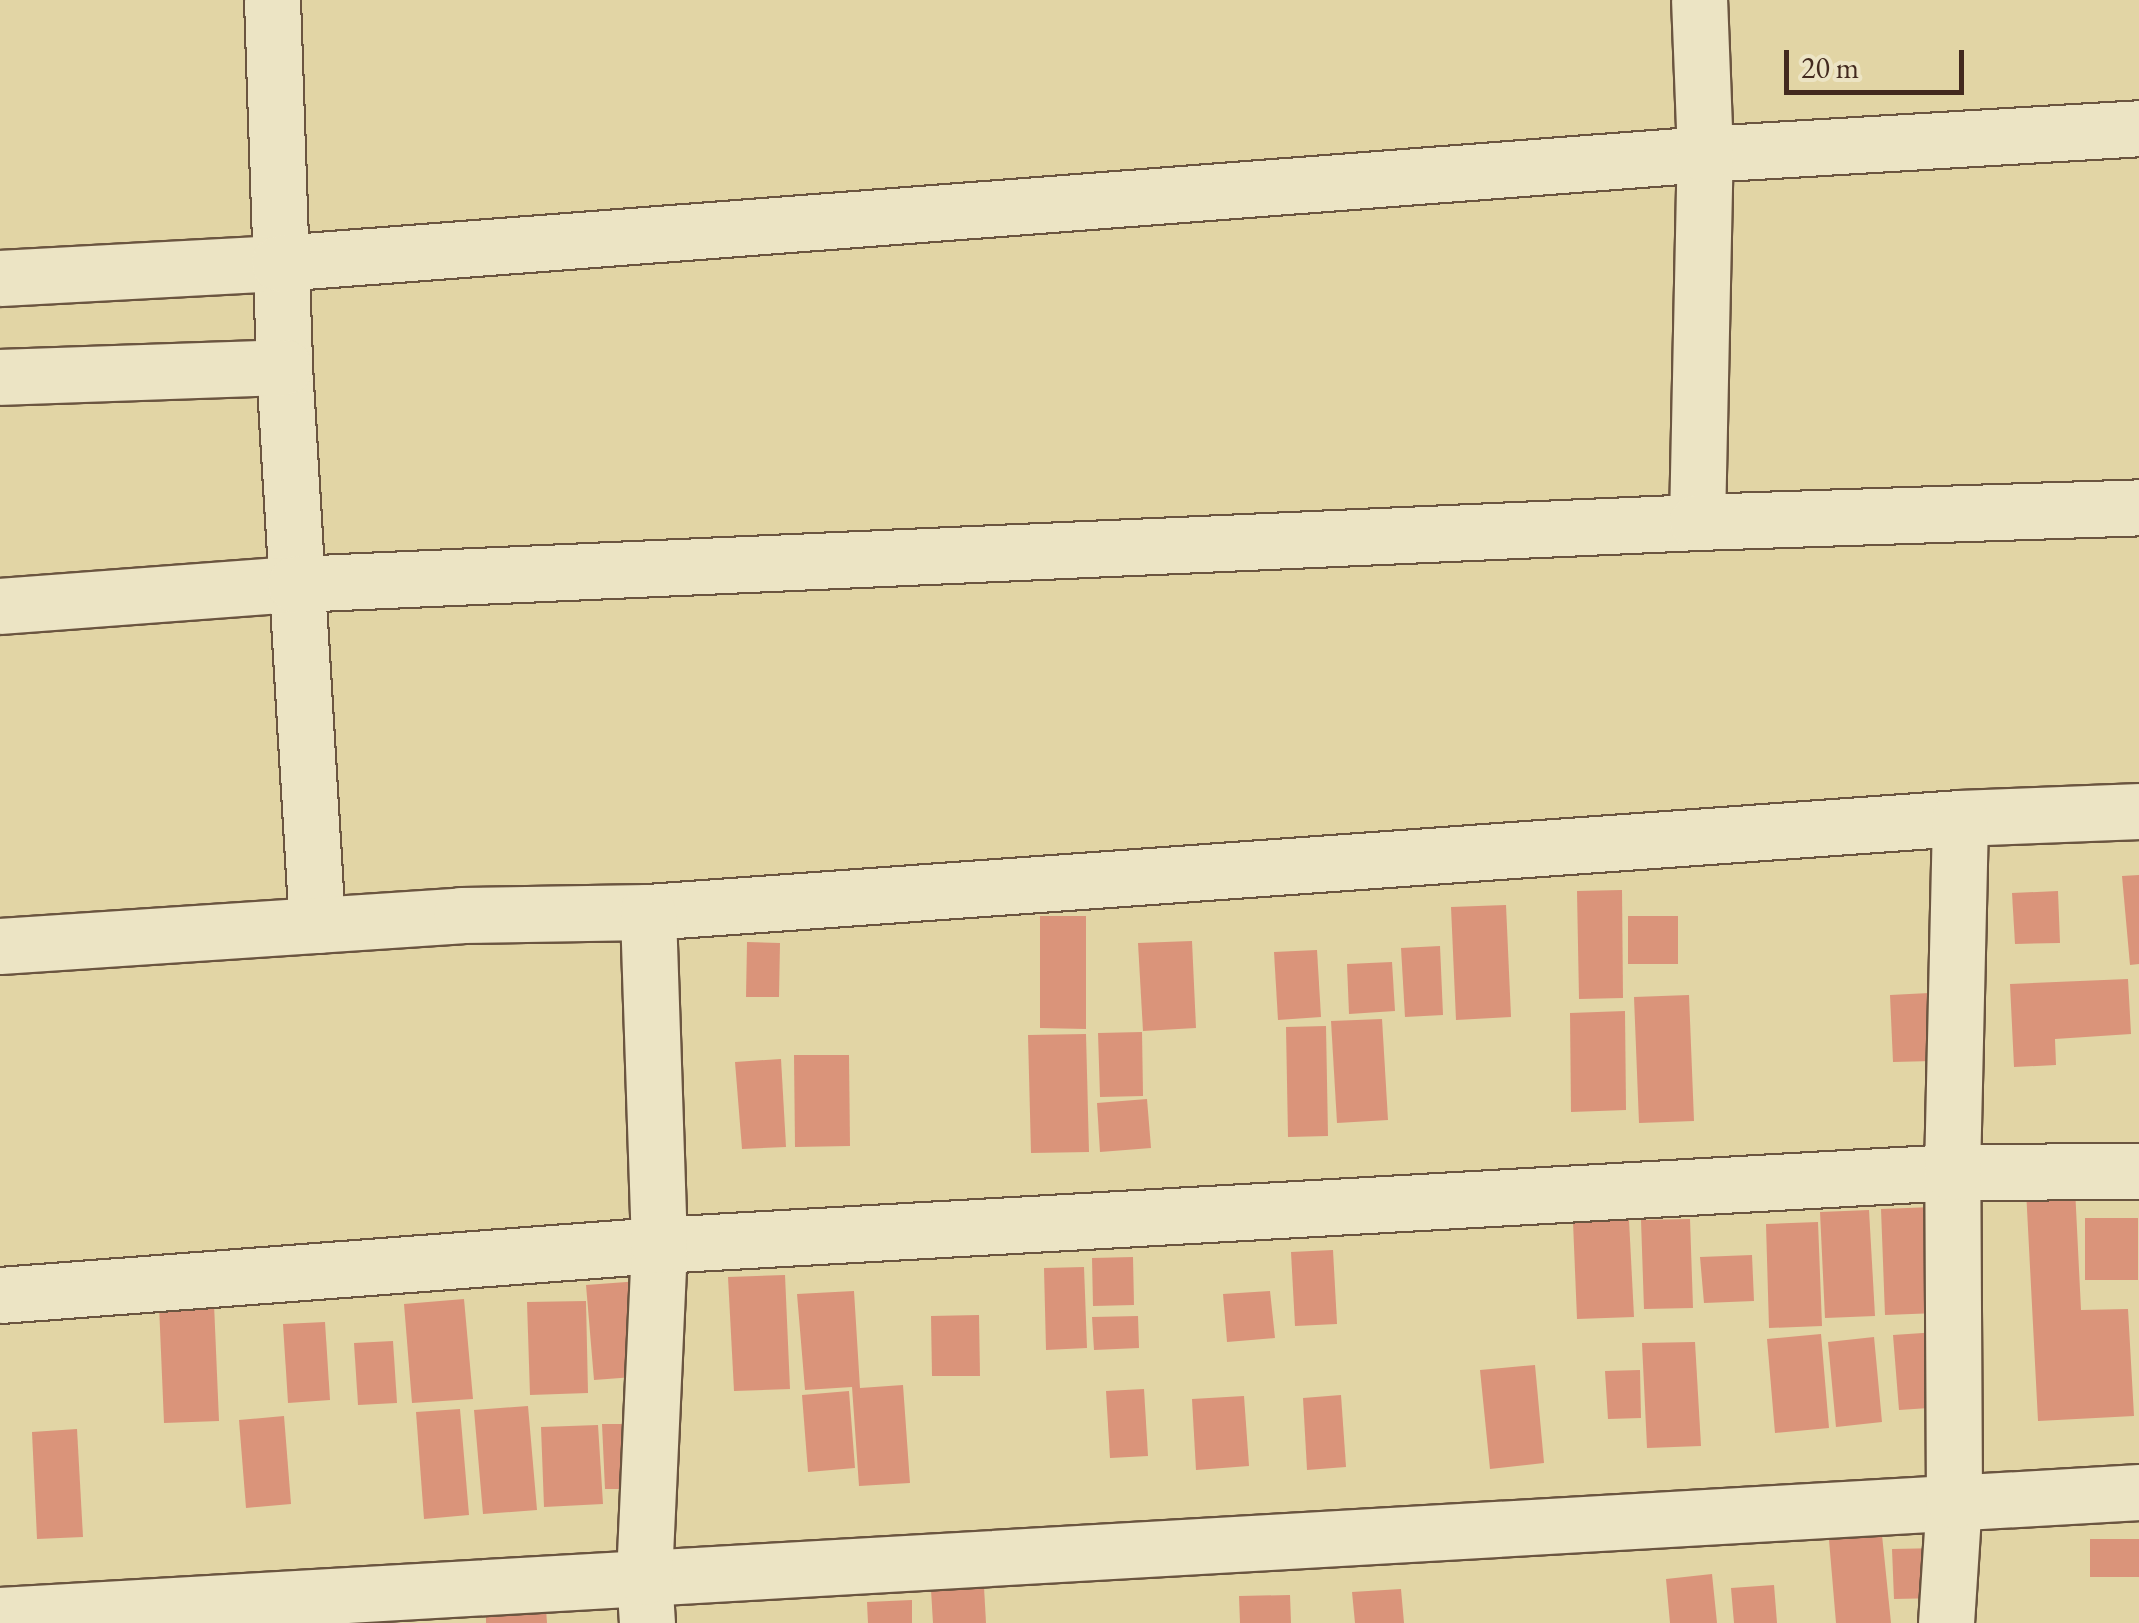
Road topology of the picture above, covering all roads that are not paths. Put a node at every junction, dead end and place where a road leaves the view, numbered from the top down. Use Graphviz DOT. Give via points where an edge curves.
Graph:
graph roads {
  1 [pos="272,0"];
  2 [pos="1698,0"];
  3 [pos="2139,128"];
  4 [pos="1704,154"];
  5 [pos="279,263"];
  6 [pos="0,278"];
  7 [pos="284,367"];
  8 [pos="0,376"];
  9 [pos="2139,508"];
  10 [pos="1696,522"];
  11 [pos="295,584"];
  12 [pos="0,606"];
  13 [pos="2139,811"];
  14 [pos="1960,818"];
  15 [pos="648,912"];
  16 [pos="316,924"];
  17 [pos="0,946"];
  18 [pos="2139,1171"];
  19 [pos="1952,1172"];
  20 [pos="659,1245"];
  21 [pos="0,1295"];
  22 [pos="2139,1492"];
  23 [pos="1954,1500"];
  24 [pos="646,1600"];
  25 [pos="0,1615"];
  26 [pos="1946,1623"];
  1 -- 5 [label="street"];
  2 -- 4 [label="street"];
  3 -- 4 [label="street"];
  4 -- 5 [label="street"];
  4 -- 10 [label="street"];
  5 -- 6 [label="street"];
  5 -- 7 [label="street"];
  7 -- 8 [label="street"];
  7 -- 11 [label="street"];
  9 -- 10 [label="street"];
  10 -- 11 [label="street"];
  11 -- 12 [label="street"];
  11 -- 16 [label="street"];
  13 -- 14 [label="street"];
  14 -- 15 [label="street"];
  14 -- 19 [label="street"];
  15 -- 16 [label="street"];
  15 -- 20 [label="street"];
  16 -- 17 [label="street"];
  18 -- 19 [label="street"];
  19 -- 20 [label="street"];
  19 -- 23 [label="street"];
  20 -- 21 [label="street"];
  20 -- 24 [label="street"];
  22 -- 23 [label="street"];
  23 -- 24 [label="street"];
  23 -- 26 [label="street"];
  24 -- 25 [label="street"];
}
